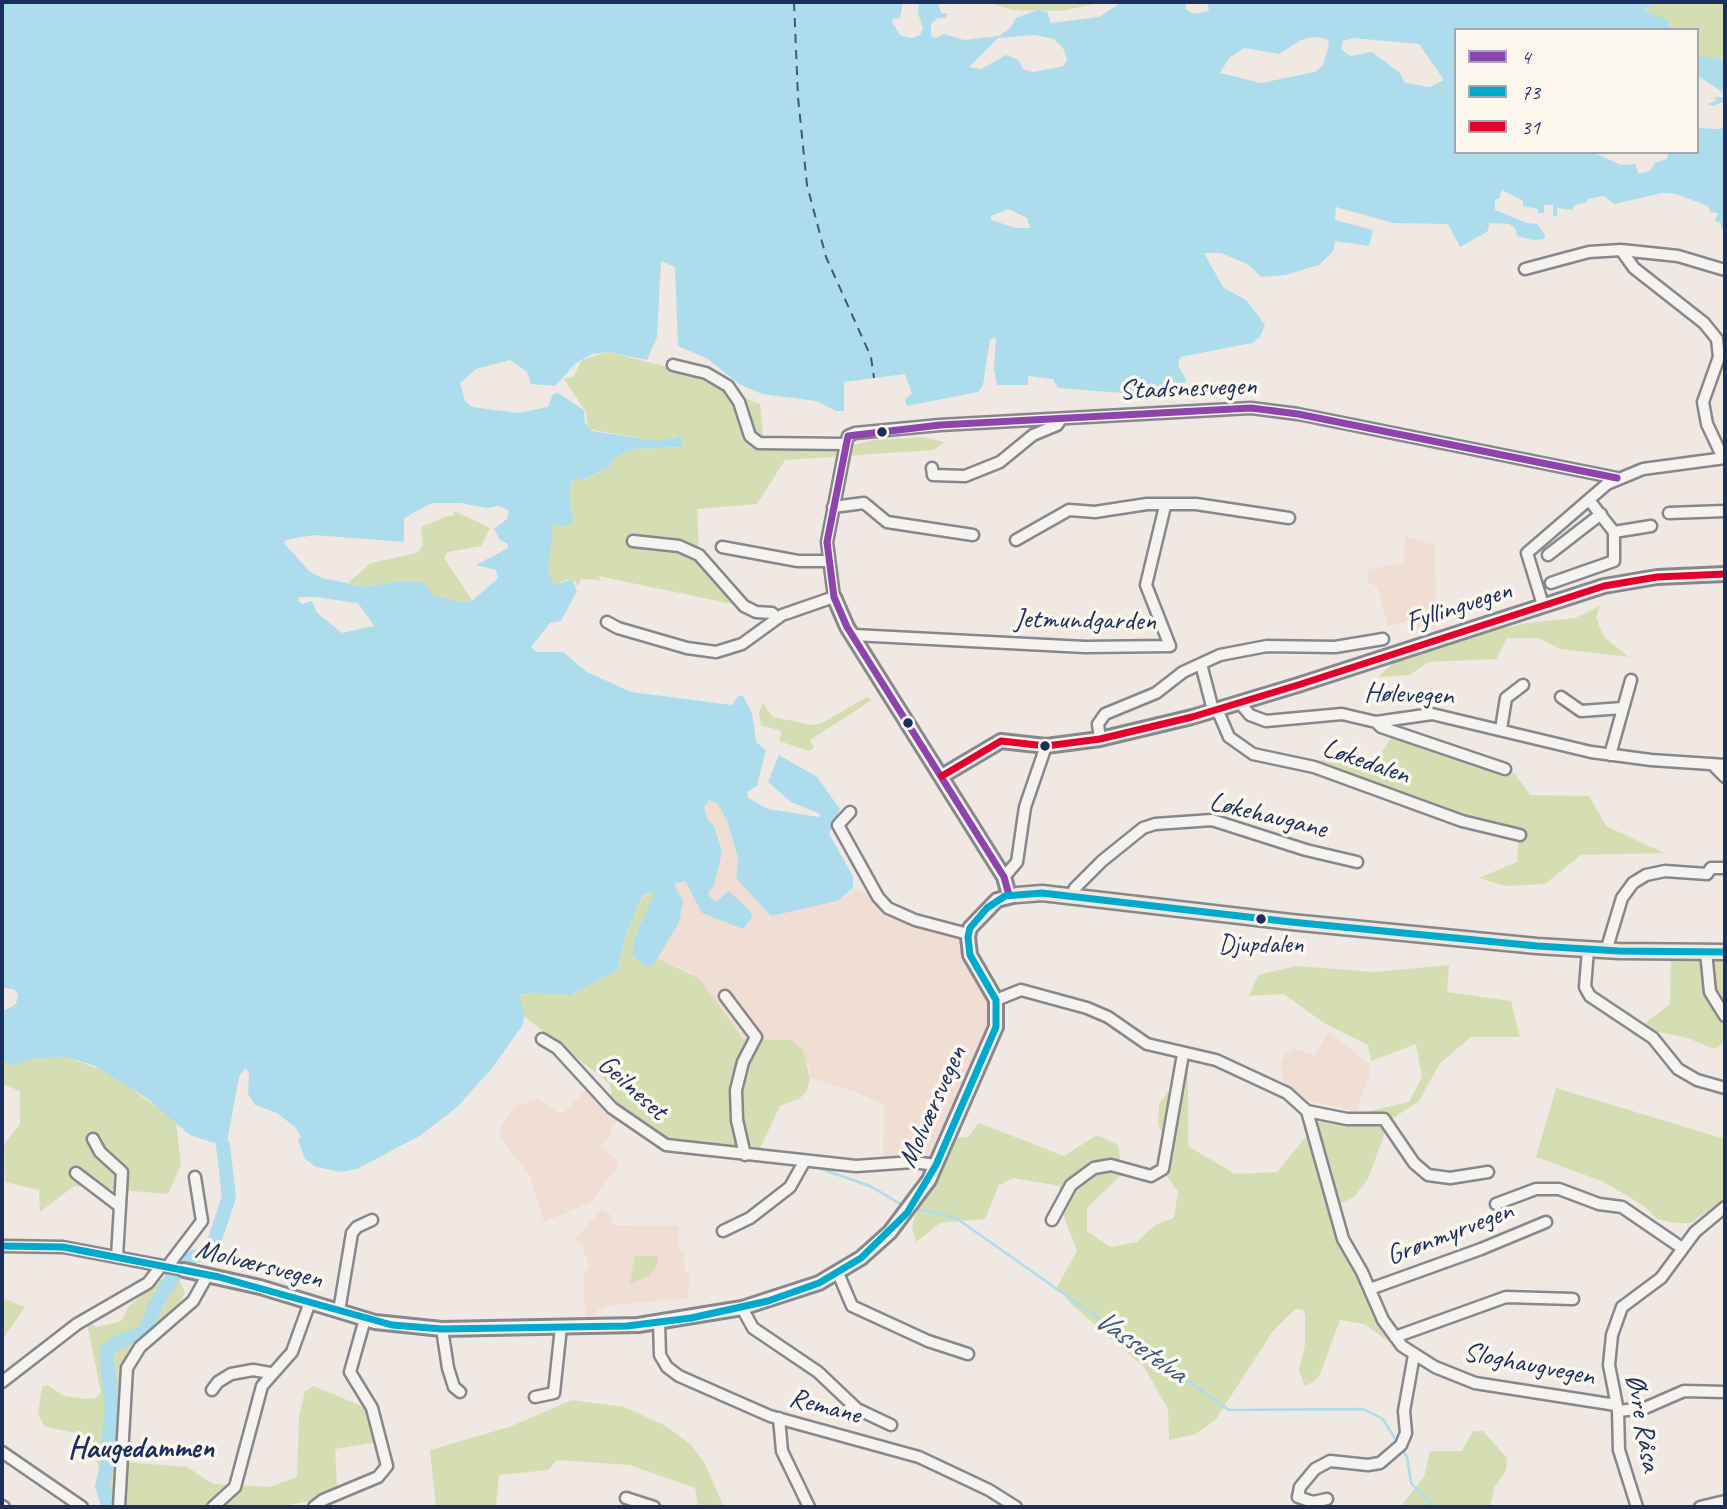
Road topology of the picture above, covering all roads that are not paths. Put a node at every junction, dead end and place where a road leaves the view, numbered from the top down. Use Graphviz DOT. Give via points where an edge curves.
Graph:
graph roads {
  1 [pos="1621,250"];
  2 [pos="1525,269"];
  3 [pos="1725,270"];
  4 [pos="673,365"];
  5 [pos="1060,419"];
  6 [pos="846,444"];
  7 [pos="1724,458"];
  8 [pos="932,468"];
  9 [pos="1617,478"];
  10 [pos="1589,500"];
  11 [pos="1165,506"];
  12 [pos="833,507"];
  13 [pos="1725,511"];
  14 [pos="1669,513"];
  15 [pos="1601,514"];
  16 [pos="1289,518"];
  17 [pos="1651,526"];
  18 [pos="1614,532"];
  19 [pos="973,535"];
  20 [pos="1016,540"];
  21 [pos="633,541"];
  22 [pos="722,547"];
  23 [pos="1548,555"];
  24 [pos="827,561"];
  25 [pos="1725,574"];
  26 [pos="1551,583"];
  27 [pos="834,597"];
  28 [pos="1543,605"];
  29 [pos="777,618"];
  30 [pos="607,622"];
  31 [pos="854,635"];
  32 [pos="1383,639"];
  33 [pos="1201,664"];
  34 [pos="1631,680"];
  35 [pos="1523,685"];
  36 [pos="1561,697"];
  37 [pos="1239,702"];
  38 [pos="1623,708"];
  39 [pos="1215,710"];
  40 [pos="1376,722"];
  41 [pos="1501,729"];
  42 [pos="1100,739"];
  43 [pos="1046,746"];
  44 [pos="1610,755"];
  45 [pos="1712,764"];
  46 [pos="1725,765"];
  47 [pos="1505,769"];
  48 [pos="942,776"];
  49 [pos="1725,777"];
  50 [pos="850,812"];
  51 [pos="1520,835"];
  52 [pos="1357,862"];
  53 [pos="1725,868"];
  54 [pos="1004,877"];
  55 [pos="1013,895"];
  56 [pos="1063,897"];
  57 [pos="968,934"];
  58 [pos="1588,950"];
  59 [pos="1606,951"];
  60 [pos="1706,952"];
  61 [pos="1725,952"];
  62 [pos="725,996"];
  63 [pos="996,1000"];
  64 [pos="1725,1016"];
  65 [pos="542,1039"];
  66 [pos="1183,1054"];
  67 [pos="1725,1088"];
  68 [pos="1307,1111"];
  69 [pos="93,1139"];
  70 [pos="745,1155"];
  71 [pos="804,1162"];
  72 [pos="936,1165"];
  73 [pos="1488,1171"];
  74 [pos="76,1173"];
  75 [pos="195,1177"];
  76 [pos="1496,1204"];
  77 [pos="118,1205"];
  78 [pos="1725,1208"];
  79 [pos="372,1220"];
  80 [pos="1052,1220"];
  81 [pos="1546,1222"];
  82 [pos="723,1231"];
  83 [pos="3,1245"];
  84 [pos="1682,1248"];
  85 [pos="117,1257"];
  86 [pos="172,1268"];
  87 [pos="838,1272"];
  88 [pos="207,1276"];
  89 [pos="1370,1289"];
  90 [pos="1573,1299"];
  91 [pos="310,1302"];
  92 [pos="742,1308"];
  93 [pos="339,1311"];
  94 [pos="365,1320"];
  95 [pos="659,1322"];
  96 [pos="561,1326"];
  97 [pos="442,1329"];
  98 [pos="1395,1337"];
  99 [pos="968,1353"];
  100 [pos="1414,1355"];
  101 [pos="270,1373"];
  102 [pos="2,1382"];
  103 [pos="212,1390"];
  104 [pos="460,1392"];
  105 [pos="1725,1392"];
  106 [pos="535,1397"];
  107 [pos="1617,1408"];
  108 [pos="779,1418"];
  109 [pos="891,1425"];
  110 [pos="2,1452"];
  111 [pos="626,1498"];
  112 [pos="1327,1499"];
  113 [pos="1725,1501"];
  114 [pos="82,1507"];
  115 [pos="119,1507"];
  116 [pos="213,1507"];
  117 [pos="314,1507"];
  118 [pos="654,1507"];
  119 [pos="809,1507"];
  120 [pos="1016,1507"];
  121 [pos="1637,1507"];
  122 [pos="1700,1507"];
  1 -- 2 [label="street" via="1578,254"];
  1 -- 3 [label="street" via="1678,256"];
  1 -- 7 [label="street" via="1634,268 1714,333 1719,357 1703,402 1707,424"];
  4 -- 6 [label="street, Stadsnesvegen" via="706,373 728,386 739,402 750,436 759,443"];
  5 -- 6 [label="street, Stadsnesvegen" via="868,432 848,436"];
  5 -- 8 [label="street" via="1058,425 1033,435 1000,462 965,476 933,475"];
  5 -- 9 [label="street, Stadsnesvegen" via="1233,408 1271,410"];
  6 -- 12 [label="street"];
  7 -- 9 [label="street" via="1643,469"];
  9 -- 10 [label="street"];
  10 -- 15 [label="street"];
  10 -- 28 [label="street" via="1527,553"];
  11 -- 16 [label="street" via="1196,504"];
  11 -- 20 [label="street" via="1069,510"];
  11 -- 31 [label="street, Jetmundgarden" via="1146,585 1170,646 1085,647"];
  12 -- 19 [label="street" via="864,503 887,522"];
  12 -- 24 [label="street"];
  13 -- 14 [label="street"];
  15 -- 18 [label="street"];
  15 -- 23 [label="street"];
  17 -- 18 [label="street"];
  18 -- 26 [label="street" via="1614,561"];
  21 -- 29 [label="street" via="679,546 699,555 744,606"];
  22 -- 24 [label="street" via="798,561"];
  24 -- 27 [label="street"];
  25 -- 28 [label="street, Fyllingvegen" via="1642,579"];
  27 -- 29 [label="street"];
  27 -- 31 [label="street"];
  28 -- 37 [label="street, Fyllingvegen"];
  29 -- 30 [label="street" via="742,644 707,653"];
  31 -- 48 [label="street"];
  32 -- 33 [label="street, Fyllingvegen" via="1335,647 1267,646 1220,655"];
  33 -- 39 [label="street"];
  33 -- 42 [label="street, Fyllingvegen" via="1156,693 1105,714 1098,724"];
  34 -- 38 [label="street"];
  35 -- 41 [label="street" via="1506,698"];
  36 -- 38 [label="street" via="1581,711"];
  37 -- 39 [label="street, Fyllingvegen"];
  37 -- 40 [label="street, Hølevegen" via="1250,715 1266,721 1342,714"];
  38 -- 44 [label="street"];
  39 -- 42 [label="street, Fyllingvegen"];
  39 -- 51 [label="street, Løkedalen" via="1229,737 1253,754 1314,767 1462,821"];
  40 -- 41 [label="street, Hølevegen" via="1432,714"];
  40 -- 47 [label="street"];
  41 -- 44 [label="street, Hølevegen"];
  42 -- 43 [label="street, Fyllingvegen"];
  43 -- 48 [label="street, Fyllingvegen" via="1001,741"];
  43 -- 54 [label="street" via="1025,807 1017,862"];
  44 -- 45 [label="street, Hølevegen"];
  45 -- 46 [label="street, Hølevegen"];
  45 -- 49 [label="street"];
  48 -- 54 [label="street"];
  50 -- 57 [label="street" via="838,825 888,908"];
  52 -- 56 [label="street, Løkehaugane" via="1212,820 1155,824 1143,828"];
  53 -- 59 [label="street" via="1711,868 1707,874 1665,871 1633,883 1622,898"];
  54 -- 55 [label="street"];
  55 -- 56 [label="main road"];
  55 -- 57 [label="street" via="988,908"];
  56 -- 58 [label="main road"];
  57 -- 63 [label="street" via="970,955"];
  58 -- 59 [label="main road"];
  58 -- 67 [label="street" via="1585,987 1590,996 1653,1038 1678,1069"];
  59 -- 60 [label="main road"];
  60 -- 61 [label="main road"];
  60 -- 64 [label="street" via="1710,992"];
  62 -- 70 [label="street" via="755,1037 736,1090"];
  63 -- 66 [label="street" via="1021,990 1046,996 1101,1013 1154,1047"];
  63 -- 72 [label="street, Molværsvegen" via="996,1027"];
  65 -- 70 [label="street, Geilneset" via="568,1059 612,1108 654,1140"];
  66 -- 68 [label="street" via="1216,1060 1276,1086"];
  66 -- 80 [label="street" via="1163,1169 1152,1176 1111,1165 1094,1168 1071,1185"];
  68 -- 73 [label="street" via="1347,1119 1384,1119 1414,1163 1428,1175 1450,1178"];
  68 -- 89 [label="street, Sloghaugvegen" via="1343,1239"];
  69 -- 77 [label="street" via="122,1172"];
  70 -- 71 [label="street, Geilneset"];
  71 -- 72 [label="street, Geilneset"];
  71 -- 82 [label="street" via="783,1193"];
  72 -- 87 [label="street, Molværsvegen" via="907,1213 861,1258"];
  74 -- 77 [label="street"];
  75 -- 86 [label="street, Molværsvegen" via="202,1221"];
  76 -- 84 [label="street" via="1536,1189 1559,1189 1598,1204 1622,1207"];
  77 -- 85 [label="street"];
  78 -- 84 [label="street, Øvre Råsa"];
  79 -- 93 [label="street, Molværsvegen" via="352,1233"];
  81 -- 89 [label="street, Grønmyrvegen"];
  83 -- 85 [label="street, Molværsvegen" via="56,1246"];
  84 -- 107 [label="street, Øvre Råsa" via="1661,1278 1629,1299 1621,1310 1608,1355"];
  85 -- 86 [label="street, Molværsvegen"];
  86 -- 88 [label="street, Molværsvegen"];
  86 -- 102 [label="street" via="77,1324"];
  87 -- 92 [label="street, Molværsvegen" via="798,1292"];
  87 -- 99 [label="street" via="852,1306 928,1341"];
  88 -- 91 [label="street, Molværsvegen"];
  88 -- 115 [label="street" via="193,1301 140,1347 127,1368"];
  89 -- 98 [label="street, Sloghaugvegen"];
  90 -- 98 [label="street" via="1510,1296"];
  91 -- 93 [label="street, Molværsvegen"];
  91 -- 101 [label="street" via="292,1352"];
  92 -- 95 [label="street, Molværsvegen"];
  92 -- 109 [label="street, Remane" via="753,1328 812,1367 857,1409"];
  93 -- 94 [label="street, Molværsvegen"];
  94 -- 97 [label="street, Molværsvegen"];
  94 -- 117 [label="street" via="350,1372 372,1408 387,1466 378,1477"];
  95 -- 96 [label="street, Molværsvegen"];
  95 -- 108 [label="street, Remane" via="658,1345 671,1371 738,1404"];
  96 -- 97 [label="street, Molværsvegen"];
  96 -- 106 [label="street" via="554,1393"];
  97 -- 104 [label="street" via="448,1368"];
  98 -- 100 [label="street, Sloghaugvegen"];
  100 -- 107 [label="street, Sloghaugvegen" via="1475,1383"];
  100 -- 112 [label="street" via="1404,1411 1406,1433 1400,1447 1380,1463 1340,1460 1315,1469 1298,1497 1313,1502"];
  101 -- 103 [label="street" via="231,1374"];
  101 -- 116 [label="street" via="255,1405 235,1487"];
  105 -- 107 [label="street, Sloghaugvegen" via="1684,1391 1645,1408"];
  107 -- 121 [label="street, Øvre Råsa" via="1619,1450"];
  108 -- 119 [label="street" via="782,1451"];
  108 -- 120 [label="street, Remane" via="919,1457"];
  110 -- 114 [label="street"];
  111 -- 118 [label="street"];
  113 -- 122 [label="street"];
}
